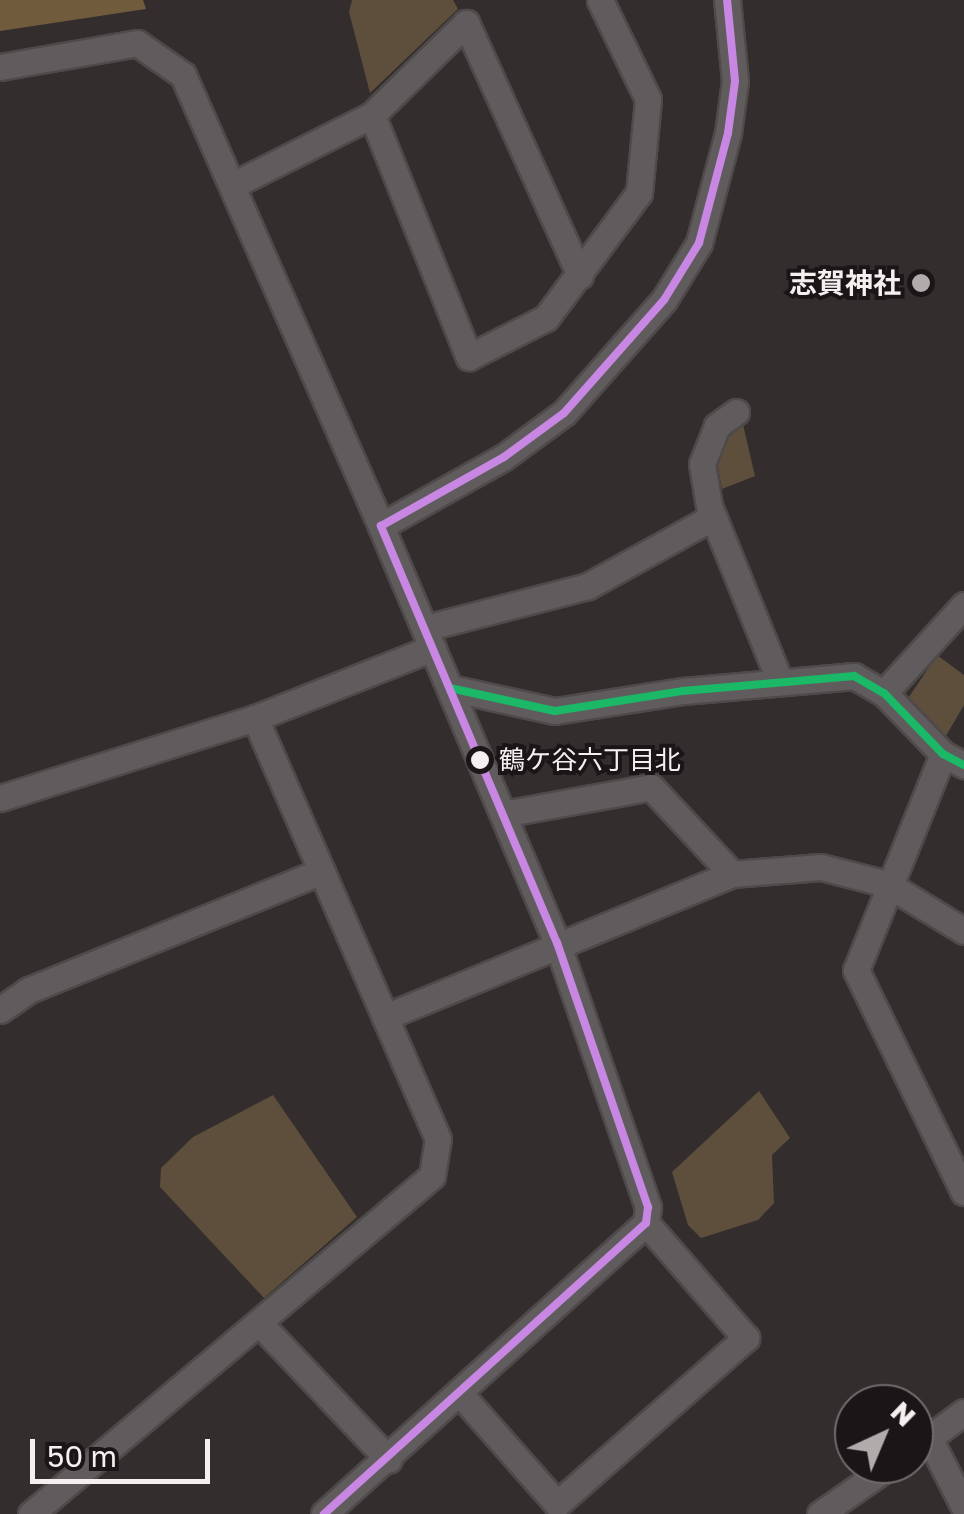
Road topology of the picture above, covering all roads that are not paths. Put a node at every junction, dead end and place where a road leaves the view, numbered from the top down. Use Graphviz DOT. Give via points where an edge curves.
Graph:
graph roads {
  1 [pos="600,0"];
  2 [pos="727,0"];
  3 [pos="0,66"];
  4 [pos="372,114"];
  5 [pos="233,185"];
  6 [pos="580,276"];
  7 [pos="736,412"];
  8 [pos="713,517"];
  9 [pos="381,526"];
  10 [pos="964,605"];
  11 [pos="429,638"];
  12 [pos="779,680"];
  13 [pos="450,688"];
  14 [pos="884,693"];
  15 [pos="255,718"];
  16 [pos="954,759"];
  17 [pos="0,798"];
  18 [pos="503,814"];
  19 [pos="322,872"];
  20 [pos="732,874"];
  21 [pos="887,884"];
  22 [pos="964,932"];
  23 [pos="557,943"];
  24 [pos="0,1010"];
  25 [pos="386,1017"];
  26 [pos="964,1192"];
  27 [pos="646,1223"];
  28 [pos="260,1324"];
  29 [pos="461,1395"];
  30 [pos="964,1412"];
  31 [pos="934,1435"];
  32 [pos="388,1460"];
  33 [pos="934,1462"];
  34 [pos="863,1484"];
  35 [pos="964,1508"];
  36 [pos="31,1514"];
  37 [pos="324,1514"];
  38 [pos="820,1514"];
  1 -- 6 [label="street" via="648,98 639,193"];
  2 -- 9 [label="street" via="735,81 728,134 700,243 664,300 564,412 504,457"];
  3 -- 5 [label="street" via="137,43 159,52 183,75"];
  4 -- 5 [label="street"];
  4 -- 6 [label="street" via="469,357 546,318"];
  4 -- 6 [label="street" via="466,23"];
  5 -- 9 [label="street"];
  7 -- 8 [label="street" via="717,426 702,464"];
  8 -- 11 [label="street" via="588,586"];
  8 -- 12 [label="street"];
  9 -- 11 [label="street"];
  10 -- 14 [label="street"];
  11 -- 13 [label="street"];
  11 -- 15 [label="street"];
  12 -- 13 [label="street" via="555,711"];
  12 -- 14 [label="street" via="834,673"];
  13 -- 18 [label="street"];
  14 -- 16 [label="street"];
  15 -- 17 [label="street"];
  15 -- 19 [label="street"];
  16 -- 21 [label="street"];
  18 -- 20 [label="street" via="651,786"];
  18 -- 23 [label="street"];
  19 -- 24 [label="street" via="29,990"];
  19 -- 25 [label="street"];
  20 -- 21 [label="street" via="821,866"];
  20 -- 23 [label="street"];
  21 -- 22 [label="street"];
  21 -- 26 [label="street" via="856,970"];
  23 -- 25 [label="street"];
  23 -- 27 [label="street" via="648,1207"];
  25 -- 28 [label="street" via="438,1138 432,1176"];
  27 -- 29 [label="street"];
  27 -- 29 [label="street" via="746,1338 557,1504"];
  28 -- 32 [label="street"];
  28 -- 36 [label="street"];
  29 -- 32 [label="street"];
  30 -- 31 [label="street"];
  32 -- 37 [label="street"];
  33 -- 35 [label="street"];
  34 -- 38 [label="street"];
}
